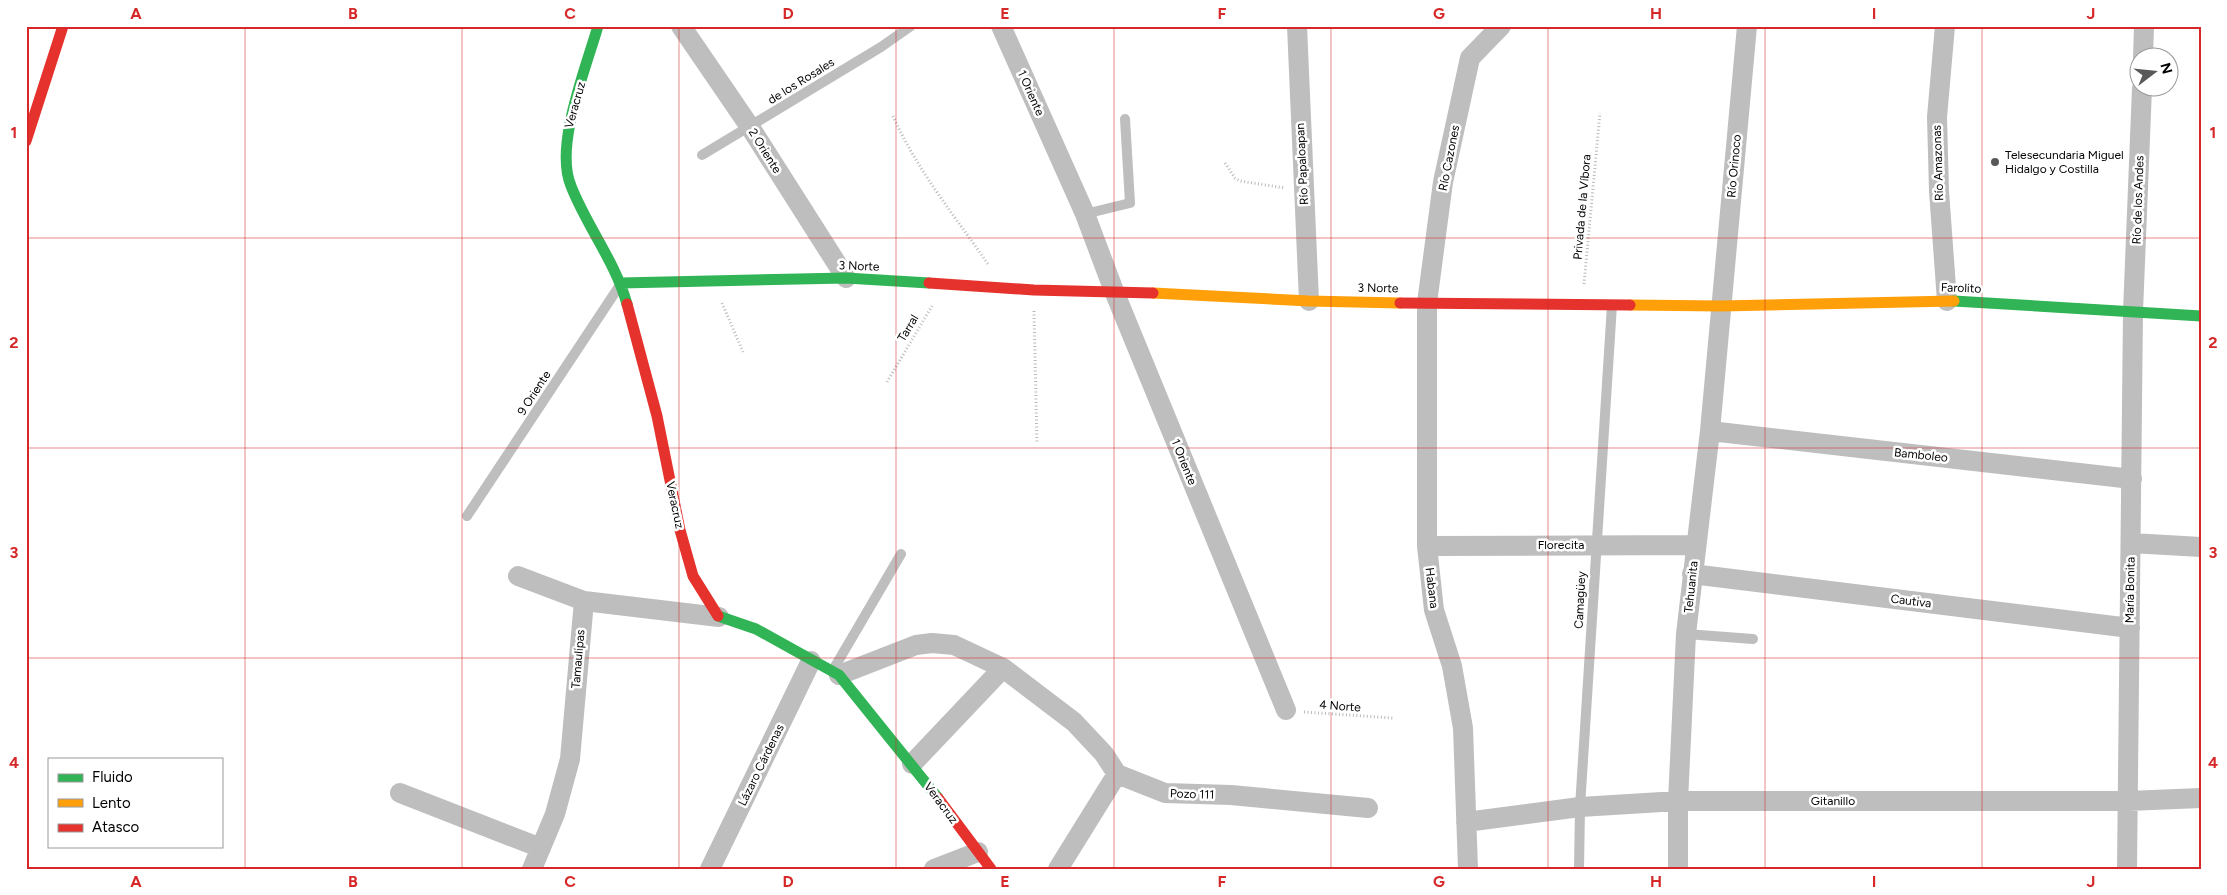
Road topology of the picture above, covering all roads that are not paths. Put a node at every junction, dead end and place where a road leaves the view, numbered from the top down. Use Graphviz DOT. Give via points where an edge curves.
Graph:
graph roads {
  1 [pos="64,26"];
  2 [pos="598,26"];
  3 [pos="681,26"];
  4 [pos="911,26"];
  5 [pos="1001,26"];
  6 [pos="1297,26"];
  7 [pos="1501,26"];
  8 [pos="1747,26"];
  9 [pos="1945,26"];
  10 [pos="2144,26"];
  11 [pos="2143,48"];
  12 [pos="2142,98"];
  13 [pos="1124,119"];
  14 [pos="750,127"];
  15 [pos="26,141"];
  16 [pos="702,155"];
  17 [pos="1085,214"];
  18 [pos="846,278"];
  19 [pos="621,283"];
  20 [pos="1114,291"];
  21 [pos="1309,301"];
  22 [pos="1947,301"];
  23 [pos="1427,303"];
  24 [pos="1612,304"];
  25 [pos="1721,306"];
  26 [pos="2133,312"];
  27 [pos="2201,316"];
  28 [pos="1710,431"];
  29 [pos="2132,479"];
  30 [pos="467,516"];
  31 [pos="1596,544"];
  32 [pos="2131,544"];
  33 [pos="1696,545"];
  34 [pos="1427,546"];
  35 [pos="2201,546"];
  36 [pos="901,554"];
  37 [pos="1692,574"];
  38 [pos="518,576"];
  39 [pos="584,601"];
  40 [pos="719,617"];
  41 [pos="2130,628"];
  42 [pos="1686,634"];
  43 [pos="1752,639"];
  44 [pos="811,661"];
  45 [pos="1003,668"];
  46 [pos="836,673"];
  47 [pos="1286,710"];
  48 [pos="912,764"];
  49 [pos="1117,774"];
  50 [pos="400,793"];
  51 [pos="2201,798"];
  52 [pos="1678,801"];
  53 [pos="2128,801"];
  54 [pos="1580,807"];
  55 [pos="1368,808"];
  56 [pos="1466,822"];
  57 [pos="541,848"];
  58 [pos="978,852"];
  59 [pos="532,869"];
  60 [pos="710,869"];
  61 [pos="934,869"];
  62 [pos="991,869"];
  63 [pos="1058,869"];
  64 [pos="1468,869"];
  65 [pos="1579,869"];
  66 [pos="1678,869"];
  67 [pos="2128,869"];
  1 -- 15 [label="street"];
  2 -- 19 [label="street, Veracruz" via="567,133 565,161 570,185"];
  3 -- 14 [label="street, 2 Oriente"];
  4 -- 14 [label="lane, de los Rosales"];
  5 -- 17 [label="street, 1 Oriente"];
  6 -- 21 [label="street, Río Papaloapan"];
  7 -- 23 [label="street, Río Cazones" via="1470,58 1443,182"];
  8 -- 25 [label="street, Río Orinoco"];
  9 -- 22 [label="street, Río Amazonas" via="1937,117"];
  10 -- 11 [label="street"];
  12 -- 26 [label="street, Río de los Andes"];
  13 -- 17 [label="lane" via="1130,203"];
  14 -- 16 [label="lane, de los Rosales"];
  14 -- 18 [label="street, 2 Oriente"];
  17 -- 20 [label="street, 1 Oriente"];
  18 -- 19 [label="street, 3 Norte"];
  18 -- 20 [label="street, 3 Norte" via="1034,290"];
  19 -- 30 [label="lane, 9 Oriente"];
  19 -- 40 [label="street, Veracruz" via="657,416 680,530 693,576"];
  20 -- 21 [label="street, 3 Norte"];
  20 -- 47 [label="street, 1 Oriente"];
  21 -- 23 [label="street, 3 Norte"];
  22 -- 25 [label="street, Farolito"];
  22 -- 26 [label="street, Farolito"];
  23 -- 24 [label="street, 3 Norte"];
  23 -- 34 [label="street, Habana"];
  24 -- 25 [label="street, 3 Norte"];
  24 -- 31 [label="lane, Camagüey"];
  25 -- 28 [label="street, Tehuanita"];
  26 -- 27 [label="street, Farolito"];
  26 -- 29 [label="street, María Bonita"];
  28 -- 29 [label="street, Bamboleo"];
  28 -- 33 [label="street, Tehuanita"];
  29 -- 32 [label="street, María Bonita"];
  31 -- 33 [label="street, Florecita"];
  31 -- 34 [label="street, Florecita"];
  31 -- 54 [label="lane, Camagüey"];
  32 -- 35 [label="street"];
  32 -- 41 [label="street, María Bonita"];
  33 -- 37 [label="street, Tehuanita"];
  34 -- 56 [label="street, Habana" via="1434,610 1452,666 1463,728"];
  36 -- 46 [label="lane"];
  37 -- 41 [label="street, Cautiva"];
  37 -- 42 [label="street, Tehuanita"];
  38 -- 39 [label="street"];
  39 -- 40 [label="street"];
  39 -- 57 [label="street, Tamaulipas" via="570,760 555,814"];
  40 -- 44 [label="street, Veracruz" via="756,629"];
  41 -- 53 [label="street, María Bonita"];
  42 -- 43 [label="lane"];
  42 -- 52 [label="street, Tehuanita"];
  44 -- 46 [label="street, Veracruz"];
  44 -- 60 [label="street, Lázaro Cárdenas"];
  45 -- 46 [label="street" via="954,645 932,643"];
  45 -- 48 [label="street"];
  45 -- 49 [label="street" via="1074,722 1104,754"];
  46 -- 48 [label="street, Veracruz"];
  48 -- 58 [label="street, Veracruz"];
  49 -- 55 [label="street, Pozo 111" via="1165,793 1231,795"];
  49 -- 63 [label="street"];
  50 -- 57 [label="street"];
  51 -- 53 [label="street, Gitanillo"];
  52 -- 53 [label="street, Gitanillo"];
  52 -- 54 [label="street, Gitanillo"];
  52 -- 66 [label="street, Tehuanita"];
  53 -- 67 [label="street, María Bonita"];
  54 -- 56 [label="street, Gitanillo"];
  54 -- 65 [label="lane, Camagüey"];
  56 -- 64 [label="street, Habana"];
  57 -- 59 [label="street, Tamaulipas"];
  58 -- 61 [label="street"];
  58 -- 62 [label="street, Veracruz"];
}
